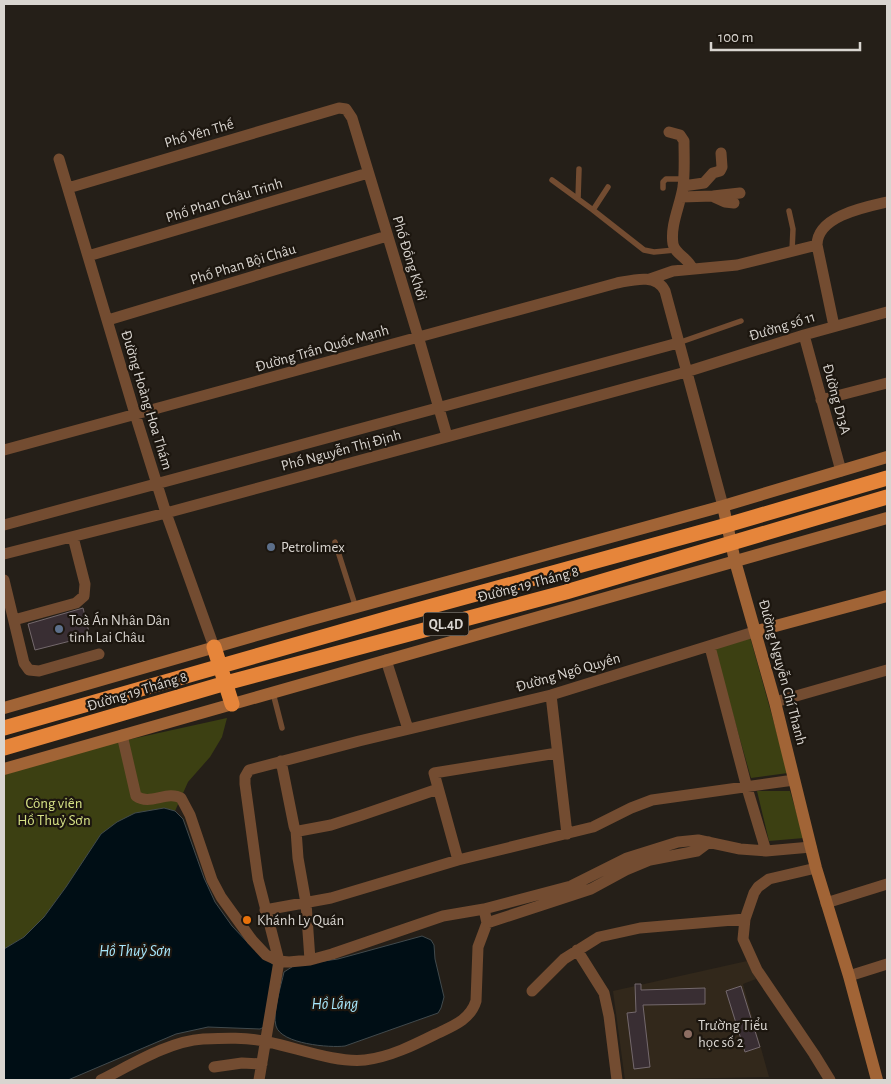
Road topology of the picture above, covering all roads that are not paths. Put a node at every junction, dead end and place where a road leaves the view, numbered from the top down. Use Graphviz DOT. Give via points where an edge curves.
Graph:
graph roads {
  1 [pos="352,118"];
  2 [pos="669,132"];
  3 [pos="721,153"];
  4 [pos="60,159"];
  5 [pos="579,169"];
  6 [pos="368,173"];
  7 [pos="552,180"];
  8 [pos="608,187"];
  9 [pos="682,187"];
  10 [pos="68,188"];
  11 [pos="663,188"];
  12 [pos="737,198"];
  13 [pos="578,199"];
  14 [pos="887,202"];
  15 [pos="593,210"];
  16 [pos="789,211"];
  17 [pos="387,236"];
  18 [pos="817,245"];
  19 [pos="675,250"];
  20 [pos="792,252"];
  21 [pos="88,256"];
  22 [pos="692,268"];
  23 [pos="650,279"];
  24 [pos="887,312"];
  25 [pos="108,320"];
  26 [pos="741,321"];
  27 [pos="834,326"];
  28 [pos="804,335"];
  29 [pos="418,336"];
  30 [pos="678,343"];
  31 [pos="686,372"];
  32 [pos="887,383"];
  33 [pos="821,400"];
  34 [pos="439,407"];
  35 [pos="135,414"];
  36 [pos="447,436"];
  37 [pos="4,450"];
  38 [pos="887,457"];
  39 [pos="841,471"];
  40 [pos="887,478"];
  41 [pos="158,484"];
  42 [pos="887,497"];
  43 [pos="723,506"];
  44 [pos="166,513"];
  45 [pos="887,518"];
  46 [pos="4,525"];
  47 [pos="727,525"];
  48 [pos="72,537"];
  49 [pos="335,542"];
  50 [pos="731,544"];
  51 [pos="4,554"];
  52 [pos="736,561"];
  53 [pos="4,580"];
  54 [pos="887,596"];
  55 [pos="356,608"];
  56 [pos="14,620"];
  57 [pos="757,631"];
  58 [pos="214,647"];
  59 [pos="710,647"];
  60 [pos="99,654"];
  61 [pos="386,660"];
  62 [pos="220,666"];
  63 [pos="887,670"];
  64 [pos="226,683"];
  65 [pos="273,691"];
  66 [pos="551,696"];
  67 [pos="775,702"];
  68 [pos="232,704"];
  69 [pos="4,708"];
  70 [pos="4,728"];
  71 [pos="282,728"];
  72 [pos="408,729"];
  73 [pos="122,735"];
  74 [pos="4,748"];
  75 [pos="557,753"];
  76 [pos="281,761"];
  77 [pos="4,769"];
  78 [pos="794,780"];
  79 [pos="747,788"];
  80 [pos="438,789"];
  81 [pos="296,830"];
  82 [pos="567,834"];
  83 [pos="709,842"];
  84 [pos="811,847"];
  85 [pos="766,851"];
  86 [pos="458,860"];
  87 [pos="816,868"];
  88 [pos="887,884"];
  89 [pos="306,902"];
  90 [pos="826,903"];
  91 [pos="484,909"];
  92 [pos="265,910"];
  93 [pos="745,919"];
  94 [pos="486,923"];
  95 [pos="577,950"];
  96 [pos="310,960"];
  97 [pos="279,961"];
  98 [pos="887,964"];
  99 [pos="849,976"];
  100 [pos="532,991"];
  101 [pos="265,1041"];
  102 [pos="262,1064"];
  103 [pos="214,1068"];
  104 [pos="101,1080"];
  105 [pos="259,1080"];
  106 [pos="616,1080"];
  107 [pos="830,1080"];
  108 [pos="877,1080"];
  1 -- 6 [label="street, Phố Đồng Khởi"];
  1 -- 10 [label="street, Phố Yên Thế" via="346,109 338,108"];
  2 -- 9 [label="street" via="680,135 684,141"];
  3 -- 9 [label="street" via="720,171 713,173 704,183"];
  4 -- 10 [label="street, Đường Hoàng Hoa Thám"];
  5 -- 13 [label="lane"];
  6 -- 17 [label="street, Phố Đồng Khởi"];
  6 -- 21 [label="street, Phố Phan Châu Trinh"];
  7 -- 13 [label="lane"];
  8 -- 15 [label="lane"];
  9 -- 11 [label="lane" via="666,179"];
  9 -- 12 [label="street" via="712,196"];
  9 -- 19 [label="street" via="675,222"];
  10 -- 21 [label="street, Đường Hoàng Hoa Thám"];
  13 -- 15 [label="lane"];
  14 -- 18 [label="street" via="833,220 822,228"];
  15 -- 19 [label="lane" via="644,250"];
  16 -- 20 [label="lane" via="793,229"];
  17 -- 25 [label="street, Phố Phan Bội Châu"];
  17 -- 29 [label="street, Phố Đồng Khởi"];
  18 -- 20 [label="street, Đường Trần Quốc Mạnh"];
  18 -- 27 [label="street"];
  19 -- 22 [label="street"];
  20 -- 22 [label="street, Đường Trần Quốc Mạnh" via="736,265"];
  21 -- 25 [label="street, Đường Hoàng Hoa Thám"];
  22 -- 23 [label="street, Đường Trần Quốc Mạnh"];
  23 -- 29 [label="street, Đường Trần Quốc Mạnh" via="617,283"];
  23 -- 30 [label="street, Đường Nguyễn Chí Thanh" via="662,285 665,291"];
  24 -- 27 [label="street, Đường số 11"];
  25 -- 35 [label="street, Đường Hoàng Hoa Thám"];
  26 -- 30 [label="lane"];
  27 -- 28 [label="street, Đường số 11"];
  28 -- 31 [label="street, Đường số 11"];
  28 -- 33 [label="street, Đường D13A"];
  29 -- 34 [label="street, Phố Đồng Khởi"];
  29 -- 35 [label="street, Đường Trần Quốc Mạnh"];
  30 -- 31 [label="street, Đường Nguyễn Chí Thanh"];
  30 -- 34 [label="street, Phố Nguyễn Thị Định"];
  31 -- 36 [label="street, Phố Nguyễn Thị Định"];
  31 -- 43 [label="street, Đường Nguyễn Chí Thanh"];
  32 -- 33 [label="street"];
  33 -- 39 [label="street, Đường D13A"];
  34 -- 36 [label="street, Phố Đồng Khởi"];
  34 -- 41 [label="street, Phố Nguyễn Thị Định"];
  35 -- 37 [label="street, Đường Trần Quốc Mạnh"];
  35 -- 41 [label="street, Đường Hoàng Hoa Thám"];
  36 -- 44 [label="street, Phố Nguyễn Thị Định"];
  38 -- 39 [label="street, Đường 19 Tháng 8"];
  39 -- 43 [label="street, Đường 19 Tháng 8"];
  40 -- 47 [label="highway, Đường 19 Tháng 8 / QL.4D"];
  41 -- 44 [label="street, Đường Hoàng Hoa Thám"];
  41 -- 46 [label="street, Phố Nguyễn Thị Định"];
  42 -- 50 [label="highway, Đường 19 Tháng 8 / QL.4D"];
  43 -- 47 [label="street, Đường Nguyễn Chí Thanh"];
  43 -- 55 [label="street, Đường 19 Tháng 8"];
  44 -- 48 [label="street, Phố Nguyễn Thị Định"];
  44 -- 58 [label="street, Đường Hoàng Hoa Thám"];
  45 -- 52 [label="street"];
  47 -- 50 [label="street, Đường Nguyễn Chí Thanh"];
  47 -- 62 [label="highway, Đường 19 Tháng 8 / QL.4D"];
  48 -- 51 [label="street, Phố Nguyễn Thị Định"];
  48 -- 56 [label="street" via="84,596 76,603"];
  49 -- 55 [label="lane"];
  50 -- 52 [label="street, Đường Nguyễn Chí Thanh"];
  50 -- 64 [label="highway, Đường 19 Tháng 8 / QL.4D"];
  52 -- 57 [label="street, Đường Nguyễn Chí Thanh"];
  52 -- 61 [label="street"];
  53 -- 56 [label="street"];
  54 -- 57 [label="street, Đường Ngô Quyền"];
  55 -- 58 [label="street, Đường 19 Tháng 8"];
  56 -- 60 [label="street" via="24,664 31,671"];
  57 -- 59 [label="street, Đường Ngô Quyền"];
  57 -- 67 [label="street, Đường Nguyễn Chí Thanh"];
  58 -- 62 [label="highway"];
  58 -- 69 [label="street, Đường 19 Tháng 8"];
  59 -- 66 [label="street, Đường Ngô Quyền"];
  59 -- 79 [label="street"];
  61 -- 65 [label="street"];
  61 -- 72 [label="street"];
  62 -- 64 [label="highway"];
  62 -- 70 [label="highway, Đường 19 Tháng 8 / QL.4D"];
  63 -- 67 [label="street"];
  64 -- 68 [label="highway"];
  64 -- 74 [label="highway, Đường 19 Tháng 8 / QL.4D"];
  65 -- 68 [label="street"];
  65 -- 71 [label="lane"];
  66 -- 72 [label="street, Đường Ngô Quyền"];
  66 -- 75 [label="street"];
  67 -- 78 [label="street, Đường Nguyễn Chí Thanh"];
  68 -- 73 [label="street"];
  72 -- 76 [label="street, Đường Ngô Quyền"];
  73 -- 77 [label="street"];
  73 -- 97 [label="street" via="136,796 146,800 172,796 181,798 221,897 259,948"];
  75 -- 80 [label="street" via="434,773"];
  75 -- 82 [label="street"];
  76 -- 81 [label="street"];
  76 -- 92 [label="street, Đường Ngô Quyền" via="254,768 247,773 245,784"];
  78 -- 79 [label="street"];
  78 -- 84 [label="street, Đường Nguyễn Chí Thanh"];
  79 -- 82 [label="street" via="652,800 593,827"];
  79 -- 85 [label="street"];
  80 -- 81 [label="street" via="331,825 301,832"];
  80 -- 86 [label="street"];
  81 -- 89 [label="street"];
  82 -- 86 [label="street"];
  83 -- 85 [label="street"];
  83 -- 91 [label="street" via="688,840 664,845 627,858 571,886"];
  83 -- 94 [label="street" via="697,851 650,860 591,889"];
  84 -- 85 [label="street"];
  84 -- 87 [label="street, Đường Nguyễn Chí Thanh"];
  86 -- 89 [label="street" via="360,890"];
  87 -- 90 [label="street, Đường Nguyễn Chí Thanh"];
  87 -- 93 [label="street" via="763,882 754,893"];
  88 -- 90 [label="street"];
  89 -- 92 [label="street"];
  89 -- 96 [label="street"];
  90 -- 99 [label="street, Đường Nguyễn Chí Thanh"];
  91 -- 94 [label="street"];
  91 -- 96 [label="street" via="443,916"];
  92 -- 97 [label="street"];
  93 -- 95 [label="street" via="625,930 599,937"];
  93 -- 107 [label="street" via="743,939 750,957"];
  94 -- 101 [label="street" via="478,947 476,1001 469,1015 454,1026 400,1051 366,1060 337,1058"];
  95 -- 100 [label="street" via="553,968"];
  95 -- 106 [label="street" via="605,998"];
  96 -- 97 [label="street"];
  97 -- 101 [label="street"];
  98 -- 99 [label="street"];
  99 -- 108 [label="street, Đường Nguyễn Chí Thanh"];
  101 -- 102 [label="street"];
  101 -- 104 [label="street" via="221,1038 191,1041 153,1054"];
  102 -- 103 [label="street" via="242,1062"];
  102 -- 105 [label="street"];
}
